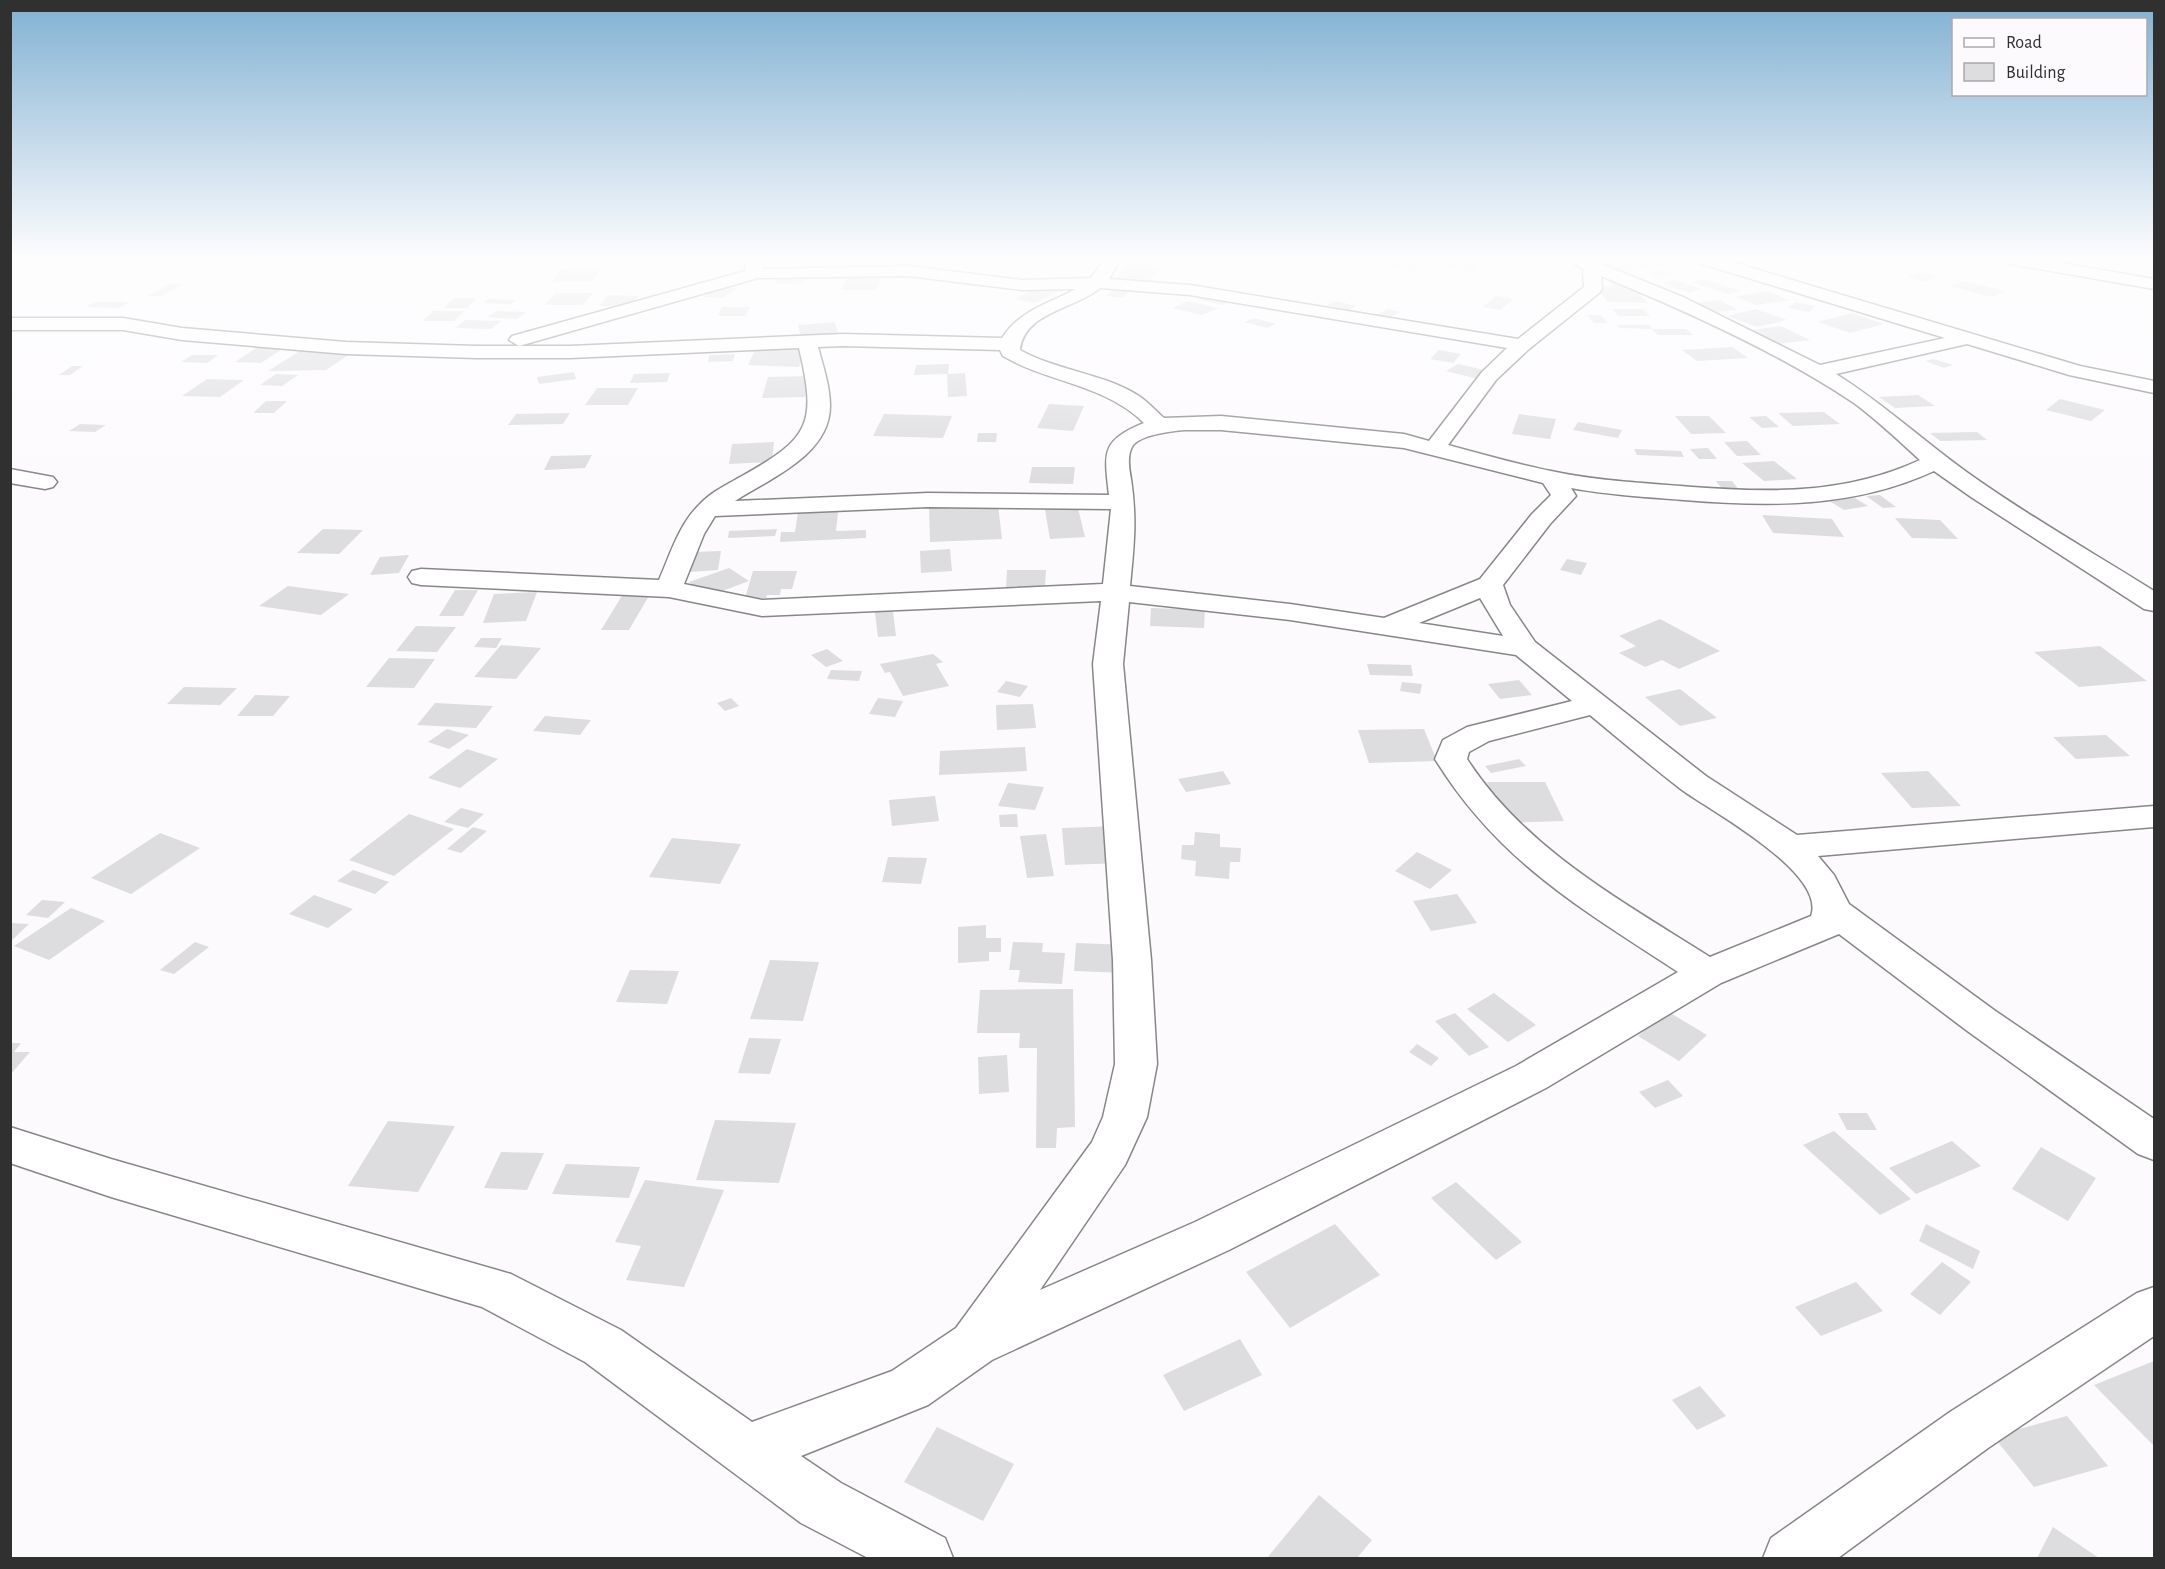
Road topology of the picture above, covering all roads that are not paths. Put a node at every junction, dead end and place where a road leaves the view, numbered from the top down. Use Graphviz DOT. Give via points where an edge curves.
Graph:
graph roads {
  1 [pos="171,332"];
  2 [pos="540,332"];
  3 [pos="1014,332"];
  4 [pos="1447,332"];
  5 [pos="1538,332"];
  6 [pos="1739,332"];
  7 [pos="1947,332"];
  8 [pos="1965,339"];
  9 [pos="807,341"];
  10 [pos="1009,344"];
  11 [pos="1522,345"];
  12 [pos="476,352"];
  13 [pos="1818,372"];
  14 [pos="2154,387"];
  15 [pos="1159,425"];
  16 [pos="1435,448"];
  17 [pos="1936,461"];
  18 [pos="10,476"];
  19 [pos="45,482"];
  20 [pos="1558,487"];
  21 [pos="1123,502"];
  22 [pos="708,509"];
  23 [pos="421,577"];
  24 [pos="1489,585"];
  25 [pos="669,590"];
  26 [pos="1114,592"];
  27 [pos="2154,603"];
  28 [pos="1385,627"];
  29 [pos="1524,648"];
  30 [pos="1595,704"];
  31 [pos="2154,816"];
  32 [pos="1790,847"];
  33 [pos="1832,910"];
  34 [pos="1707,973"];
  35 [pos="2154,1142"];
  36 [pos="10,1145"];
  37 [pos="2154,1309"];
  38 [pos="974,1344"];
  39 [pos="749,1449"];
  40 [pos="925,1558"];
  41 [pos="1791,1558"];
  1 -- 12 [label="street" via="345,348"];
  2 -- 12 [label="street"];
  3 -- 10 [label="street"];
  4 -- 11 [label="street"];
  5 -- 11 [label="street"];
  6 -- 13 [label="street"];
  7 -- 8 [label="street"];
  8 -- 13 [label="street"];
  8 -- 14 [label="street" via="2076,371"];
  9 -- 10 [label="street"];
  9 -- 12 [label="street" via="570,352"];
  9 -- 22 [label="street" via="819,414 813,433 796,452"];
  10 -- 15 [label="street" via="1010,352 1029,365 1107,389 1132,401"];
  11 -- 16 [label="street" via="1489,376"];
  13 -- 17 [label="street" via="1863,400"];
  15 -- 16 [label="street" via="1231,424"];
  15 -- 21 [label="street" via="1127,438 1120,447 1117,462"];
  16 -- 20 [label="street"];
  17 -- 20 [label="street" via="1859,490 1815,496 1746,498"];
  17 -- 27 [label="street"];
  18 -- 19 [label="street"];
  20 -- 24 [label="street" via="1541,519"];
  21 -- 22 [label="street" via="928,501"];
  21 -- 26 [label="street"];
  22 -- 25 [label="street"];
  23 -- 25 [label="street"];
  24 -- 28 [label="street"];
  24 -- 29 [label="street" via="1496,605"];
  25 -- 26 [label="street" via="762,608"];
  26 -- 28 [label="street"];
  26 -- 38 [label="street" via="1108,664 1132,960 1136,1064 1125,1117 1109,1152"];
  28 -- 29 [label="street"];
  29 -- 30 [label="street"];
  30 -- 32 [label="street" via="1694,783"];
  30 -- 34 [label="street" via="1479,734 1455,747 1451,759 1463,782 1504,830 1575,886"];
  31 -- 32 [label="street"];
  32 -- 33 [label="street" via="1816,875"];
  33 -- 34 [label="street" via="1827,924"];
  33 -- 35 [label="street"];
  34 -- 38 [label="street" via="1531,1077 1212,1236"];
  36 -- 39 [label="street" via="494,1289 603,1346"];
  37 -- 41 [label="street" via="1969,1430"];
  38 -- 39 [label="street" via="910,1388"];
  39 -- 40 [label="street" via="821,1503"];
}
